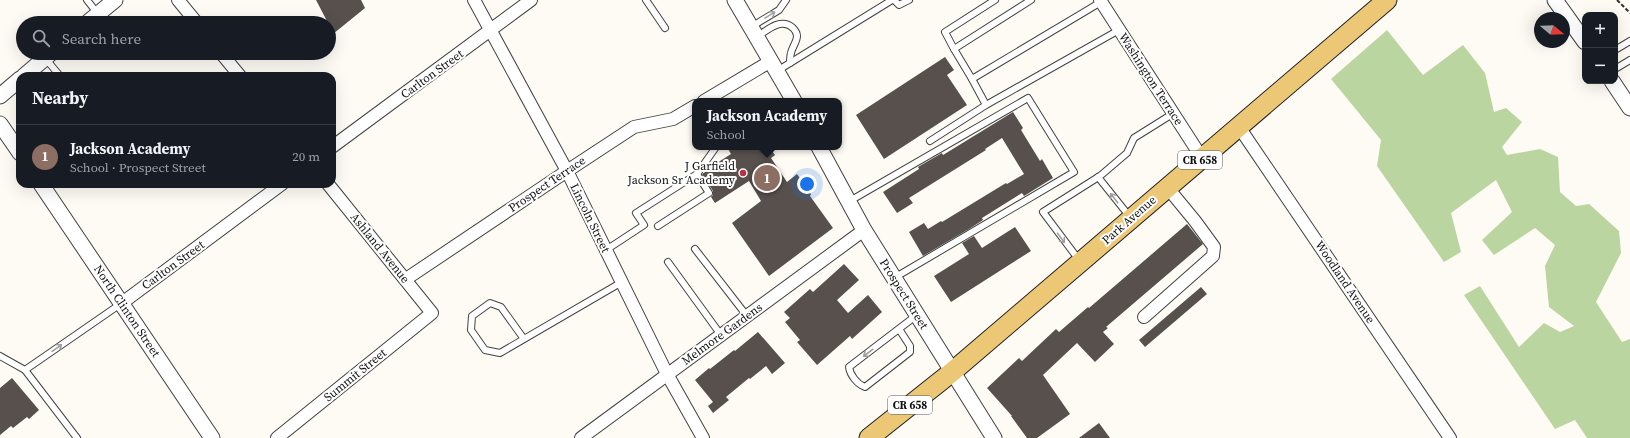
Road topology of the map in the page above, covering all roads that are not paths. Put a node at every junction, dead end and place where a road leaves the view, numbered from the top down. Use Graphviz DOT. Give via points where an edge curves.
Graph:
graph roads {
  1 [pos="87,0"];
  2 [pos="178,0"];
  3 [pos="474,0"];
  4 [pos="531,0"];
  5 [pos="646,0"];
  6 [pos="735,0"];
  7 [pos="786,0"];
  8 [pos="893,0"];
  9 [pos="909,0"];
  10 [pos="995,0"];
  11 [pos="1031,0"];
  12 [pos="1387,0"];
  13 [pos="111,1"];
  14 [pos="1100,1"];
  15 [pos="1557,1"];
  16 [pos="92,16"];
  17 [pos="96,16"];
  18 [pos="191,16"];
  19 [pos="665,28"];
  20 [pos="490,30"];
  21 [pos="754,32"];
  22 [pos="1116,32"];
  23 [pos="1582,38"];
  24 [pos="1630,41"];
  25 [pos="1618,48"];
  26 [pos="954,49"];
  27 [pos="42,60"];
  28 [pos="51,60"];
  29 [pos="227,60"];
  30 [pos="1630,60"];
  31 [pos="790,62"];
  32 [pos="774,66"];
  33 [pos="1618,67"];
  34 [pos="29,72"];
  35 [pos="58,72"];
  36 [pos="237,72"];
  37 [pos="972,79"];
  38 [pos="16,82"];
  39 [pos="1614,84"];
  40 [pos="0,96"];
  41 [pos="710,98"];
  42 [pos="792,98"];
  43 [pos="986,105"];
  44 [pos="692,108"];
  45 [pos="1630,108"];
  46 [pos="1174,114"];
  47 [pos="0,124"];
  48 [pos="1239,127"];
  49 [pos="930,141"];
  50 [pos="336,144"];
  51 [pos="16,147"];
  52 [pos="714,150"];
  53 [pos="821,150"];
  54 [pos="1202,158"];
  55 [pos="566,171"];
  56 [pos="697,174"];
  57 [pos="1098,177"];
  58 [pos="45,188"];
  59 [pos="277,188"];
  60 [pos="331,188"];
  61 [pos="1167,188"];
  62 [pos="848,202"];
  63 [pos="1131,219"];
  64 [pos="658,226"];
  65 [pos="864,230"];
  66 [pos="695,249"];
  67 [pos="606,250"];
  68 [pos="668,262"];
  69 [pos="1080,262"];
  70 [pos="894,278"];
  71 [pos="406,279"];
  72 [pos="622,282"];
  73 [pos="122,303"];
  74 [pos="432,313"];
  75 [pos="917,315"];
  76 [pos="747,316"];
  77 [pos="1144,317"];
  78 [pos="899,329"];
  79 [pos="721,335"];
  80 [pos="524,339"];
  81 [pos="0,356"];
  82 [pos="24,370"];
  83 [pos="952,372"];
  84 [pos="667,374"];
  85 [pos="77,438"];
  86 [pos="212,438"];
  87 [pos="277,438"];
  88 [pos="581,438"];
  89 [pos="703,438"];
  90 [pos="869,438"];
  91 [pos="994,438"];
  92 [pos="1450,438"];
  1 -- 16 [label="lane"];
  2 -- 18 [label="street"];
  3 -- 20 [label="street, Lincoln Street"];
  4 -- 20 [label="street, Carlton Street"];
  5 -- 19 [label="lane"];
  6 -- 21 [label="street"];
  21 -- 7 [label="lane, one-way" via="779,10"];
  8 -- 9 [label="lane" via="899,5"];
  8 -- 31 [label="lane"];
  10 -- 26 [label="lane" via="944,32"];
  11 -- 26 [label="lane"];
  12 -- 48 [label="main road, Park Avenue / CR 658"];
  13 -- 17 [label="street"];
  14 -- 22 [label="street, Washington Terrace"];
  14 -- 37 [label="lane"];
  15 -- 23 [label="street"];
  20 -- 50 [label="street, Carlton Street"];
  20 -- 55 [label="street, Lincoln Street"];
  21 -- 31 [label="lane" via="781,23 789,24 796,30 797,36"];
  21 -- 32 [label="street"];
  22 -- 43 [label="lane"];
  22 -- 46 [label="street, Washington Terrace"];
  24 -- 25 [label="lane"];
  26 -- 37 [label="lane"];
  27 -- 34 [label="street"];
  28 -- 35 [label="lane"];
  29 -- 36 [label="street"];
  30 -- 33 [label="lane"];
  31 -- 32 [label="lane"];
  32 -- 41 [label="street"];
  32 -- 42 [label="street"];
  37 -- 43 [label="lane"];
  38 -- 40 [label="street"];
  39 -- 45 [label="street"];
  43 -- 49 [label="lane"];
  44 -- 55 [label="street, Prospect Terrace" via="673,119 634,128"];
  46 -- 54 [label="street, Washington Terrace"];
  46 -- 57 [label="lane" via="1134,138 1127,153"];
  47 -- 51 [label="street"];
  48 -- 54 [label="main road, Park Avenue / CR 658"];
  48 -- 92 [label="street, Woodland Avenue"];
  52 -- 56 [label="lane"];
  53 -- 62 [label="street, Prospect Street"];
  54 -- 61 [label="main road, Park Avenue / CR 658"];
  55 -- 67 [label="street, Lincoln Street"];
  55 -- 71 [label="street, Prospect Terrace"];
  56 -- 64 [label="lane" via="709,193"];
  56 -- 67 [label="lane" via="636,213 644,225"];
  63 -- 57 [label="lane, one-way"];
  57 -- 69 [label="lane, one-way" via="1043,212"];
  58 -- 73 [label="street, North Clinton Street"];
  59 -- 73 [label="street, Carlton Street"];
  60 -- 71 [label="street, Ashland Avenue"];
  61 -- 63 [label="main road, Park Avenue / CR 658"];
  61 -- 77 [label="street" via="1214,247 1213,256"];
  62 -- 65 [label="street, Prospect Street"];
  62 -- 70 [label="lane" via="1028,98 1074,172"];
  63 -- 69 [label="main road, Park Avenue / CR 658"];
  65 -- 70 [label="street, Prospect Street"];
  65 -- 76 [label="street, Melmore Gardens"];
  66 -- 76 [label="lane"];
  67 -- 72 [label="street, Lincoln Street"];
  68 -- 79 [label="lane"];
  69 -- 83 [label="main road, Park Avenue / CR 658"];
  70 -- 75 [label="street, Prospect Street"];
  71 -- 74 [label="street, Ashland Avenue"];
  72 -- 80 [label="lane"];
  72 -- 84 [label="street, Lincoln Street"];
  82 -- 73 [label="lane, one-way"];
  73 -- 86 [label="street, North Clinton Street"];
  74 -- 87 [label="street, Summit Street"];
  75 -- 78 [label="lane"];
  75 -- 83 [label="street, Prospect Street"];
  76 -- 79 [label="street, Melmore Gardens"];
  78 -- 78 [label="lane, one-way" via="849,367 860,385 865,387 910,352 910,346"];
  79 -- 84 [label="street, Melmore Gardens"];
  80 -- 80 [label="lane" via="500,353 485,350 471,330 472,316 490,304 501,307"];
  81 -- 82 [label="lane"];
  82 -- 85 [label="lane"];
  83 -- 90 [label="main road, Park Avenue / CR 658"];
  83 -- 91 [label="street, Prospect Street"];
  84 -- 88 [label="street, Melmore Gardens"];
  84 -- 89 [label="street, Lincoln Street"];
}
